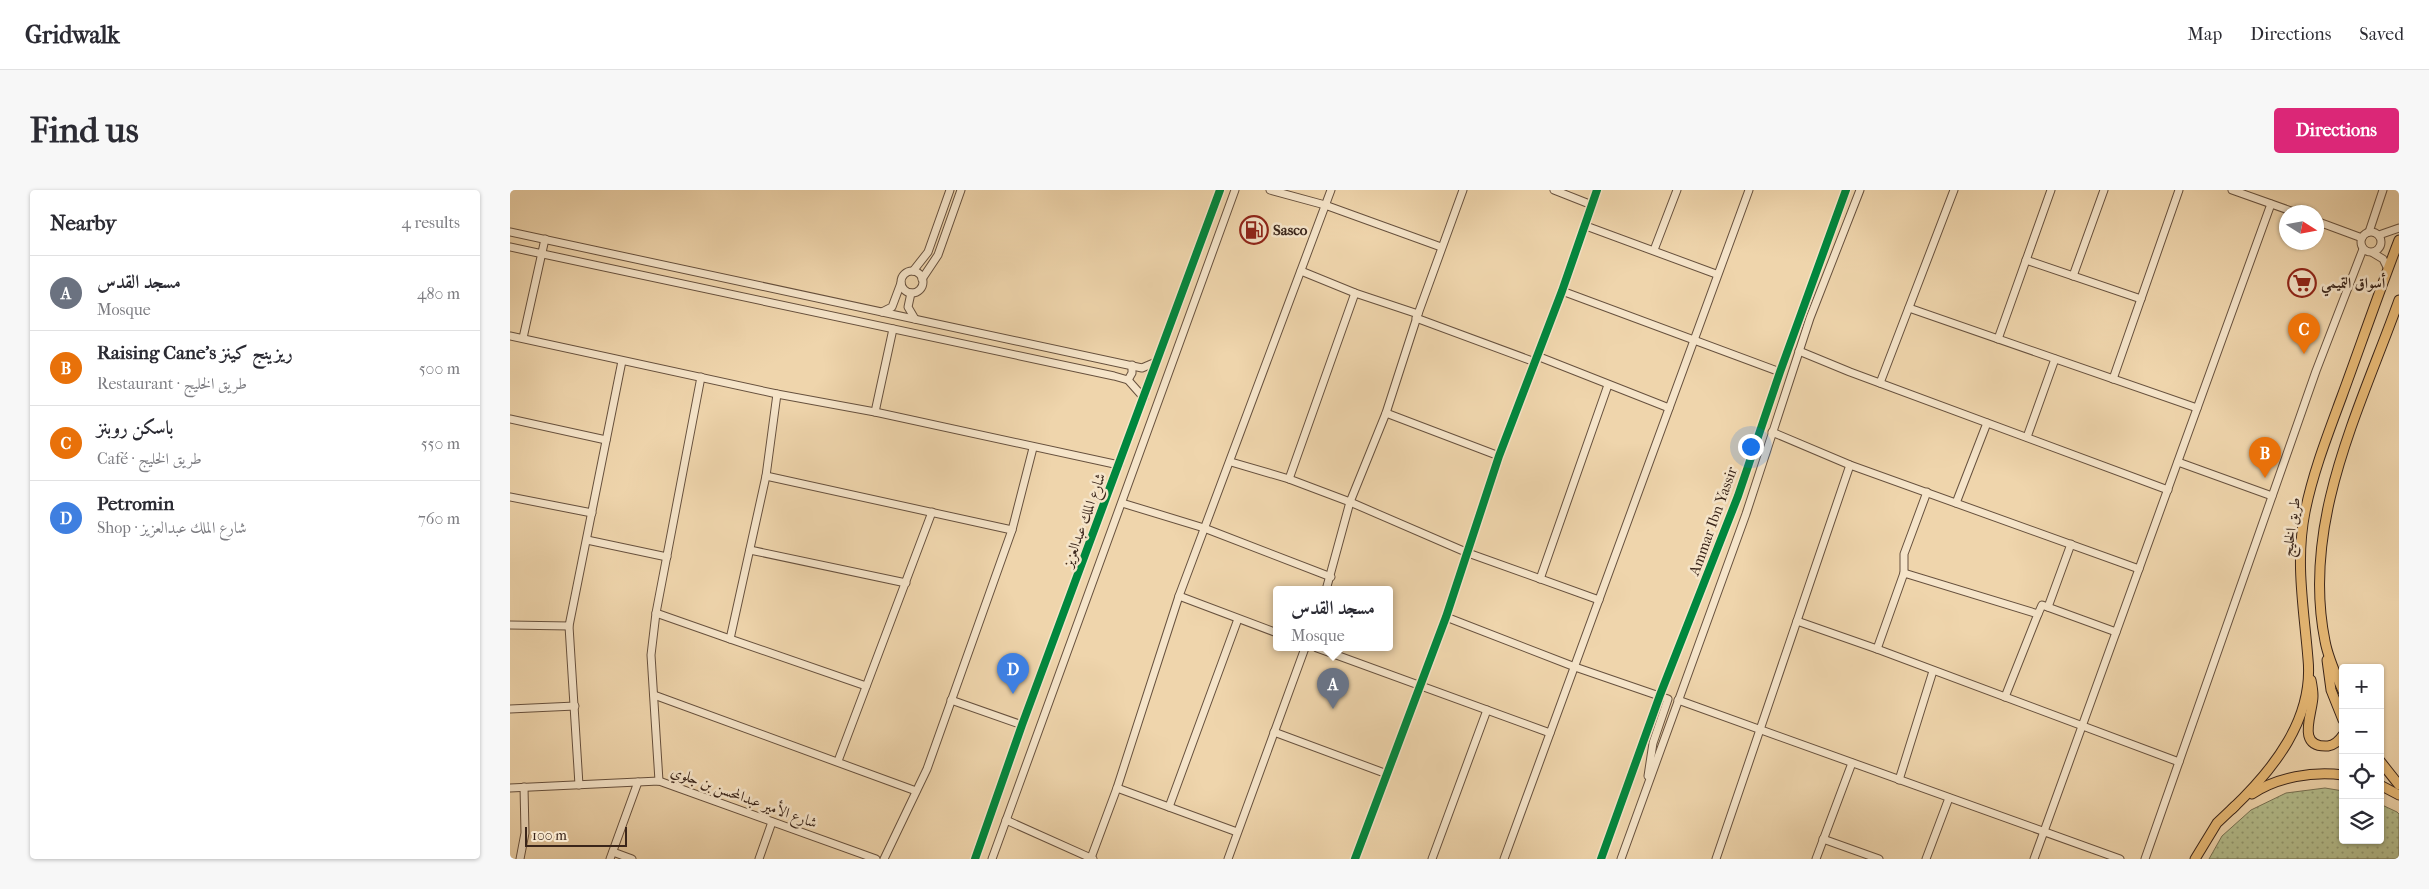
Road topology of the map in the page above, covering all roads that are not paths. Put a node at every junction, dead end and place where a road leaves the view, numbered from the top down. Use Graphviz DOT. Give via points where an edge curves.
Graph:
graph roads {
  1 [pos="950,190"];
  2 [pos="961,190"];
  3 [pos="1220,190"];
  4 [pos="1235,190"];
  5 [pos="1270,190"];
  6 [pos="1331,190"];
  7 [pos="1463,190"];
  8 [pos="1554,190"];
  9 [pos="1598,190"];
  10 [pos="1676,190"];
  11 [pos="1748,190"];
  12 [pos="1846,190"];
  13 [pos="1860,190"];
  14 [pos="1954,190"];
  15 [pos="2050,190"];
  16 [pos="2104,190"];
  17 [pos="2179,190"];
  18 [pos="2232,190"];
  19 [pos="2383,190"];
  20 [pos="2270,204"];
  21 [pos="1325,205"];
  22 [pos="1592,205"];
  23 [pos="2279,207"];
  24 [pos="2324,224"];
  25 [pos="1586,226"];
  26 [pos="2399,228"];
  27 [pos="510,232"];
  28 [pos="2368,232"];
  29 [pos="2379,236"];
  30 [pos="2362,238"];
  31 [pos="545,239"];
  32 [pos="2399,240"];
  33 [pos="510,247"];
  34 [pos="1442,247"];
  35 [pos="2363,249"];
  36 [pos="1654,250"];
  37 [pos="2373,253"];
  38 [pos="542,254"];
  39 [pos="2026,260"];
  40 [pos="2388,269"];
  41 [pos="913,271"];
  42 [pos="1301,271"];
  43 [pos="1716,274"];
  44 [pos="2072,276"];
  45 [pos="720,277"];
  46 [pos="922,279"];
  47 [pos="901,283"];
  48 [pos="717,291"];
  49 [pos="1562,291"];
  50 [pos="911,293"];
  51 [pos="1355,293"];
  52 [pos="2141,299"];
  53 [pos="2399,300"];
  54 [pos="1909,308"];
  55 [pos="882,312"];
  56 [pos="1417,316"];
  57 [pos="916,319"];
  58 [pos="893,329"];
  59 [pos="510,336"];
  60 [pos="523,338"];
  61 [pos="1693,339"];
  62 [pos="1998,339"];
  63 [pos="1799,351"];
  64 [pos="1536,359"];
  65 [pos="2055,359"];
  66 [pos="622,361"];
  67 [pos="1157,361"];
  68 [pos="1132,365"];
  69 [pos="1780,372"];
  70 [pos="701,377"];
  71 [pos="2113,379"];
  72 [pos="1128,380"];
  73 [pos="1880,383"];
  74 [pos="1608,385"];
  75 [pos="777,394"];
  76 [pos="1144,398"];
  77 [pos="1669,408"];
  78 [pos="2197,408"];
  79 [pos="876,412"];
  80 [pos="1386,414"];
  81 [pos="510,419"];
  82 [pos="1987,423"];
  83 [pos="1772,432"];
  84 [pos="2027,438"];
  85 [pos="606,440"];
  86 [pos="1033,448"];
  87 [pos="1499,456"];
  88 [pos="1231,462"];
  89 [pos="2178,462"];
  90 [pos="1119,465"];
  91 [pos="1850,465"];
  92 [pos="766,476"];
  93 [pos="1289,479"];
  94 [pos="2168,490"];
  95 [pos="1927,492"];
  96 [pos="510,496"];
  97 [pos="2272,496"];
  98 [pos="1122,502"];
  99 [pos="1350,502"];
  100 [pos="1956,503"];
  101 [pos="932,512"];
  102 [pos="592,513"];
  103 [pos="1204,528"];
  104 [pos="1012,530"];
  105 [pos="587,540"];
  106 [pos="2071,544"];
  107 [pos="750,550"];
  108 [pos="1468,553"];
  109 [pos="667,557"];
  110 [pos="2139,568"];
  111 [pos="1904,573"];
  112 [pos="1330,577"];
  113 [pos="1540,579"];
  114 [pos="906,583"];
  115 [pos="1327,586"];
  116 [pos="1179,596"];
  117 [pos="1599,600"];
  118 [pos="2048,607"];
  119 [pos="656,613"];
  120 [pos="2038,614"];
  121 [pos="1446,617"];
  122 [pos="1238,618"];
  123 [pos="1797,622"];
  124 [pos="510,625"];
  125 [pos="568,626"];
  126 [pos="1273,631"];
  127 [pos="2116,632"];
  128 [pos="730,639"];
  129 [pos="2325,642"];
  130 [pos="1877,649"];
  131 [pos="1304,651"];
  132 [pos="1325,651"];
  133 [pos="2308,660"];
  134 [pos="1575,667"];
  135 [pos="1933,671"];
  136 [pos="2339,680"];
  137 [pos="866,686"];
  138 [pos="1420,686"];
  139 [pos="1660,694"];
  140 [pos="654,695"];
  141 [pos="2005,698"];
  142 [pos="951,700"];
  143 [pos="1678,700"];
  144 [pos="575,706"];
  145 [pos="510,709"];
  146 [pos="1488,710"];
  147 [pos="2339,710"];
  148 [pos="1022,725"];
  149 [pos="2082,726"];
  150 [pos="1760,730"];
  151 [pos="1274,732"];
  152 [pos="1550,733"];
  153 [pos="2339,740"];
  154 [pos="838,761"];
  155 [pos="2179,762"];
  156 [pos="1852,763"];
  157 [pos="2384,766"];
  158 [pos="1387,774"];
  159 [pos="2339,775"];
  160 [pos="1899,780"];
  161 [pos="660,781"];
  162 [pos="638,782"];
  163 [pos="579,785"];
  164 [pos="2399,785"];
  165 [pos="524,787"];
  166 [pos="510,788"];
  167 [pos="1117,788"];
  168 [pos="2384,788"];
  169 [pos="916,791"];
  170 [pos="1646,792"];
  171 [pos="2399,795"];
  172 [pos="1949,798"];
  173 [pos="1169,807"];
  174 [pos="2232,809"];
  175 [pos="1006,820"];
  176 [pos="772,822"];
  177 [pos="1237,832"];
  178 [pos="2044,832"];
  179 [pos="1824,838"];
  180 [pos="611,856"];
  181 [pos="520,859"];
  182 [pos="632,859"];
  183 [pos="759,859"];
  184 [pos="876,859"];
  185 [pos="884,859"];
  186 [pos="975,859"];
  187 [pos="992,859"];
  188 [pos="1092,859"];
  189 [pos="1228,859"];
  190 [pos="1355,859"];
  191 [pos="1432,859"];
  192 [pos="1504,859"];
  193 [pos="1601,859"];
  194 [pos="1621,859"];
  195 [pos="1716,859"];
  196 [pos="1816,859"];
  197 [pos="1879,859"];
  198 [pos="1926,859"];
  199 [pos="2034,859"];
  200 [pos="2120,859"];
  201 [pos="2145,859"];
  202 [pos="2195,859"];
  1 -- 41 [label="street" via="928,252"];
  2 -- 46 [label="street" via="938,256"];
  3 -- 67 [label="street, شارع الملك عبدالعزيز"];
  4 -- 98 [label="street, شارع الملك عبدالعزيز"];
  5 -- 21 [label="street"];
  6 -- 21 [label="street"];
  7 -- 34 [label="street"];
  8 -- 22 [label="street"];
  9 -- 22 [label="street"];
  10 -- 36 [label="street"];
  11 -- 43 [label="street"];
  12 -- 69 [label="street, Ammar Ibn Yassir"];
  13 -- 63 [label="street, Ammar Ibn Yassir"];
  14 -- 54 [label="street"];
  15 -- 39 [label="street"];
  16 -- 44 [label="street"];
  17 -- 52 [label="street"];
  18 -- 20 [label="street"];
  19 -- 28 [label="street"];
  20 -- 23 [label="street"];
  20 -- 78 [label="street"];
  21 -- 34 [label="street"];
  21 -- 42 [label="street"];
  22 -- 25 [label="street"];
  24 -- 30 [label="street"];
  25 -- 36 [label="street"];
  25 -- 49 [label="street"];
  26 -- 29 [label="street" via="2382,232"];
  27 -- 31 [label="street"];
  28 -- 29 [label="street"];
  28 -- 30 [label="street"];
  29 -- 37 [label="street" via="2382,241 2380,247"];
  30 -- 35 [label="street"];
  31 -- 38 [label="street"];
  31 -- 45 [label="street"];
  32 -- 40 [label="main road, طريق الخليج"];
  33 -- 38 [label="street"];
  34 -- 56 [label="street"];
  35 -- 37 [label="street"];
  35 -- 97 [label="street"];
  36 -- 43 [label="street"];
  37 -- 40 [label="street" via="2383,259"];
  38 -- 48 [label="street"];
  38 -- 60 [label="street"];
  39 -- 44 [label="street"];
  39 -- 62 [label="street"];
  40 -- 133 [label="main road, طريق الخليج" via="2323,450 2305,512 2300,587"];
  41 -- 46 [label="street"];
  41 -- 47 [label="street" via="904,275"];
  42 -- 51 [label="street"];
  42 -- 88 [label="street"];
  43 -- 61 [label="street"];
  44 -- 52 [label="street"];
  45 -- 48 [label="street"];
  45 -- 55 [label="street"];
  46 -- 50 [label="street" via="920,289"];
  47 -- 50 [label="street"];
  47 -- 55 [label="street" via="892,307"];
  48 -- 58 [label="street"];
  49 -- 61 [label="street"];
  49 -- 64 [label="street"];
  50 -- 57 [label="street" via="908,307"];
  51 -- 56 [label="street"];
  51 -- 93 [label="street"];
  52 -- 71 [label="street"];
  53 -- 129 [label="main road" via="2343,452 2326,508 2319,560"];
  54 -- 62 [label="street"];
  54 -- 73 [label="street"];
  55 -- 57 [label="street"];
  56 -- 64 [label="street"];
  56 -- 80 [label="street"];
  57 -- 68 [label="street"];
  58 -- 72 [label="street"];
  58 -- 79 [label="street"];
  59 -- 60 [label="street"];
  60 -- 66 [label="street"];
  61 -- 69 [label="street"];
  61 -- 77 [label="street"];
  62 -- 65 [label="street"];
  63 -- 73 [label="street"];
  63 -- 83 [label="street, Ammar Ibn Yassir"];
  64 -- 74 [label="street"];
  64 -- 87 [label="street"];
  65 -- 71 [label="street"];
  65 -- 84 [label="street"];
  66 -- 70 [label="street"];
  66 -- 85 [label="street"];
  67 -- 68 [label="street" via="1146,368"];
  67 -- 76 [label="street, شارع الملك عبدالعزيز"];
  68 -- 72 [label="street"];
  69 -- 139 [label="street, Ammar Ibn Yassir" via="1738,496"];
  70 -- 75 [label="street"];
  70 -- 109 [label="street"];
  71 -- 78 [label="street"];
  72 -- 76 [label="street"];
  73 -- 82 [label="street"];
  74 -- 77 [label="street"];
  74 -- 113 [label="street"];
  75 -- 79 [label="street"];
  75 -- 92 [label="street"];
  76 -- 90 [label="street, شارع الملك عبدالعزيز"];
  77 -- 117 [label="street"];
  78 -- 89 [label="street"];
  79 -- 86 [label="street"];
  80 -- 87 [label="street"];
  80 -- 99 [label="street"];
  81 -- 85 [label="street"];
  82 -- 84 [label="street"];
  82 -- 100 [label="street"];
  83 -- 91 [label="street"];
  83 -- 143 [label="street, Ammar Ibn Yassir"];
  84 -- 94 [label="street"];
  85 -- 102 [label="street"];
  86 -- 90 [label="street"];
  86 -- 104 [label="street"];
  87 -- 108 [label="street"];
  88 -- 93 [label="street"];
  88 -- 103 [label="street"];
  89 -- 94 [label="street"];
  89 -- 97 [label="street"];
  90 -- 148 [label="street, شارع الملك عبدالعزيز"];
  91 -- 95 [label="street"];
  91 -- 123 [label="street"];
  92 -- 101 [label="street"];
  92 -- 107 [label="street"];
  93 -- 99 [label="street"];
  94 -- 110 [label="street"];
  95 -- 100 [label="street"];
  95 -- 111 [label="street" via="1904,554"];
  96 -- 102 [label="street"];
  97 -- 155 [label="street"];
  98 -- 103 [label="street"];
  98 -- 175 [label="street, شارع الملك عبدالعزيز"];
  99 -- 108 [label="street"];
  99 -- 112 [label="street"];
  100 -- 106 [label="street"];
  101 -- 104 [label="street"];
  101 -- 114 [label="street"];
  102 -- 105 [label="street"];
  103 -- 112 [label="street"];
  103 -- 116 [label="street"];
  104 -- 142 [label="street"];
  105 -- 109 [label="street"];
  105 -- 125 [label="street"];
  106 -- 110 [label="street"];
  106 -- 118 [label="street"];
  107 -- 114 [label="street"];
  107 -- 128 [label="street"];
  108 -- 113 [label="street"];
  108 -- 121 [label="street"];
  109 -- 119 [label="street"];
  110 -- 127 [label="street"];
  111 -- 120 [label="street"];
  111 -- 130 [label="street"];
  112 -- 115 [label="street"];
  113 -- 117 [label="street"];
  114 -- 137 [label="street"];
  116 -- 122 [label="street"];
  116 -- 167 [label="street"];
  117 -- 134 [label="street"];
  118 -- 120 [label="street" via="2042,605"];
  118 -- 127 [label="street"];
  119 -- 128 [label="street"];
  119 -- 140 [label="street" via="651,655"];
  120 -- 141 [label="street"];
  121 -- 134 [label="street"];
  121 -- 138 [label="street"];
  122 -- 126 [label="street"];
  122 -- 173 [label="street"];
  123 -- 130 [label="street"];
  123 -- 150 [label="street"];
  124 -- 125 [label="street"];
  125 -- 144 [label="street"];
  127 -- 149 [label="street"];
  128 -- 137 [label="street"];
  129 -- 136 [label="main road"];
  129 -- 147 [label="main road" via="2331,690"];
  130 -- 135 [label="street"];
  131 -- 151 [label="street"];
  132 -- 138 [label="street"];
  133 -- 153 [label="main road" via="2313,696 2309,736 2324,746"];
  133 -- 174 [label="main road, طريق الخليج" via="2302,709 2286,745 2266,774"];
  134 -- 139 [label="street"];
  134 -- 152 [label="street"];
  135 -- 141 [label="street"];
  135 -- 160 [label="street"];
  137 -- 154 [label="street"];
  138 -- 146 [label="street"];
  138 -- 158 [label="street"];
  139 -- 170 [label="street" via="1668,698 1653,743"];
  139 -- 193 [label="street, Ammar Ibn Yassir"];
  140 -- 154 [label="street"];
  140 -- 161 [label="street"];
  141 -- 149 [label="street"];
  142 -- 148 [label="street"];
  142 -- 169 [label="street"];
  143 -- 150 [label="street"];
  143 -- 170 [label="street, Ammar Ibn Yassir"];
  144 -- 145 [label="street"];
  144 -- 163 [label="street"];
  146 -- 152 [label="street"];
  146 -- 191 [label="street"];
  148 -- 186 [label="street, شارع الملك عبدالعزيز"];
  149 -- 155 [label="street"];
  149 -- 178 [label="street"];
  150 -- 156 [label="street"];
  150 -- 195 [label="street"];
  151 -- 158 [label="street"];
  151 -- 177 [label="street"];
  152 -- 192 [label="street"];
  154 -- 169 [label="street"];
  155 -- 201 [label="street"];
  156 -- 160 [label="street"];
  156 -- 179 [label="street"];
  157 -- 164 [label="main road"];
  158 -- 190 [label="street"];
  159 -- 174 [label="main road" via="2306,775 2277,782 2254,792"];
  160 -- 172 [label="street"];
  161 -- 162 [label="street, شارع الأمير عبدالمحسن بن جلوي"];
  161 -- 176 [label="street, شارع الأمير عبدالمحسن بن جلوي"];
  162 -- 163 [label="street, شارع الأمير عبدالمحسن بن جلوي"];
  162 -- 180 [label="street"];
  163 -- 165 [label="street, شارع الأمير عبدالمحسن بن جلوي"];
  165 -- 166 [label="street, شارع الأمير عبدالمحسن بن جلوي"];
  165 -- 181 [label="street" via="525,833"];
  167 -- 173 [label="street"];
  167 -- 188 [label="street"];
  168 -- 171 [label="main road"];
  169 -- 185 [label="street"];
  170 -- 194 [label="street, Ammar Ibn Yassir"];
  172 -- 178 [label="street"];
  172 -- 198 [label="street"];
  173 -- 177 [label="street"];
  174 -- 202 [label="main road" via="2208,835"];
  175 -- 187 [label="street, شارع الملك عبدالعزيز"];
  175 -- 188 [label="street"];
  176 -- 183 [label="street"];
  176 -- 184 [label="street, شارع الأمير عبدالمحسن بن جلوي"];
  177 -- 189 [label="street"];
  178 -- 199 [label="street"];
  178 -- 200 [label="street"];
  179 -- 196 [label="street"];
  179 -- 197 [label="street"];
  180 -- 182 [label="street"];
}
